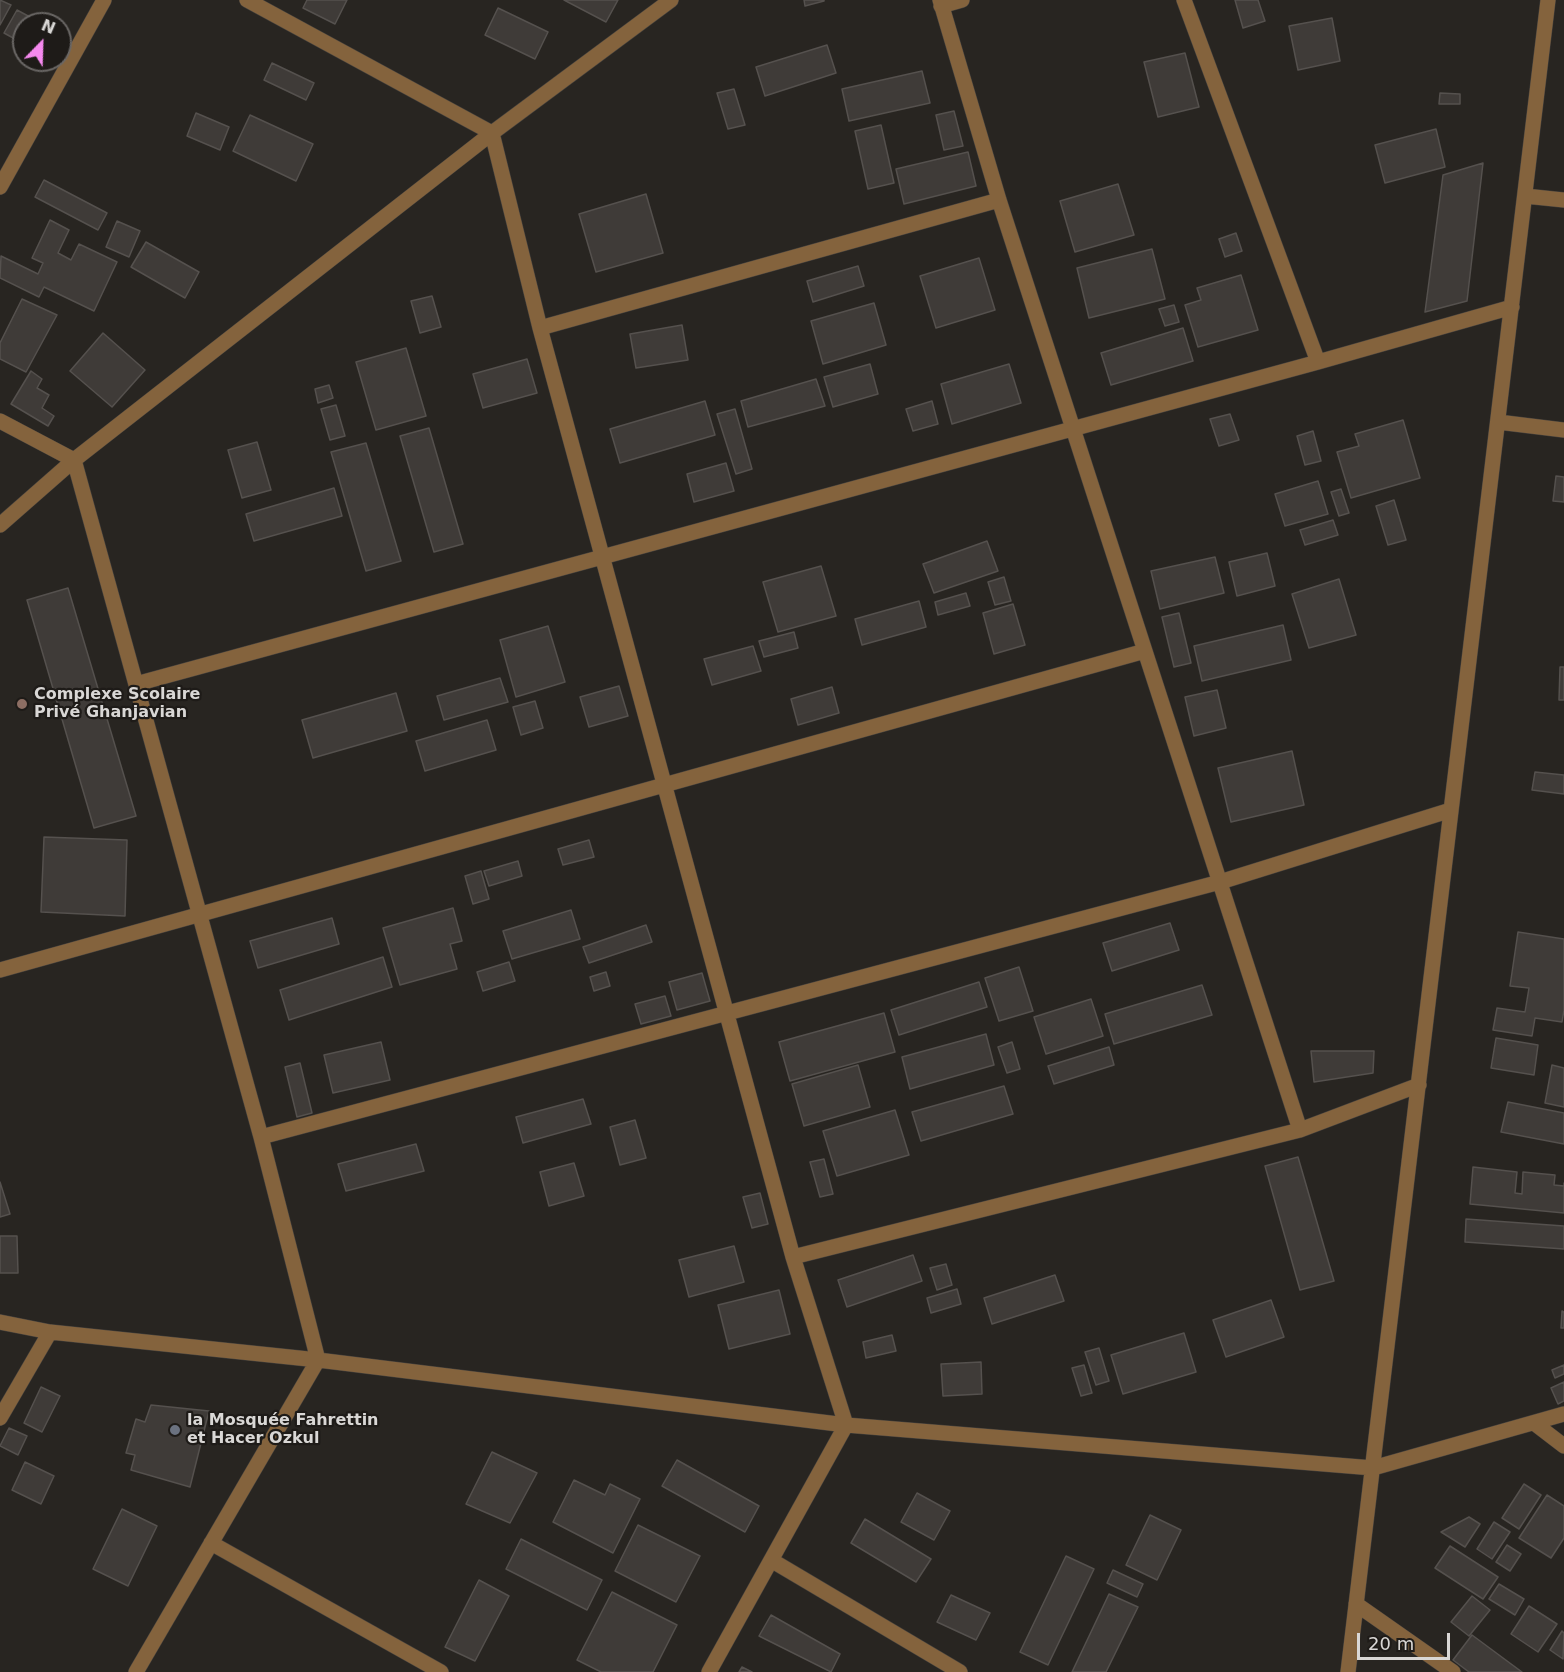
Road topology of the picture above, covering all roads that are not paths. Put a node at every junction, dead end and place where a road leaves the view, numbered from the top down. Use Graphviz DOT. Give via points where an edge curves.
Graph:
graph roads {
  1 [pos="104,0"];
  2 [pos="247,0"];
  3 [pos="671,0"];
  4 [pos="962,0"];
  5 [pos="1184,0"];
  6 [pos="1548,0"];
  7 [pos="941,3"];
  8 [pos="492,133"];
  9 [pos="0,188"];
  10 [pos="1525,196"];
  11 [pos="999,200"];
  12 [pos="1564,200"];
  13 [pos="1512,307"];
  14 [pos="540,328"];
  15 [pos="1318,362"];
  16 [pos="0,420"];
  17 [pos="1498,422"];
  18 [pos="1073,429"];
  19 [pos="1564,430"];
  20 [pos="74,460"];
  21 [pos="0,525"];
  22 [pos="602,557"];
  23 [pos="1145,651"];
  24 [pos="136,684"];
  25 [pos="665,784"];
  26 [pos="1451,810"];
  27 [pos="1220,882"];
  28 [pos="199,914"];
  29 [pos="0,970"];
  30 [pos="726,1013"];
  31 [pos="1419,1085"];
  32 [pos="1300,1130"];
  33 [pos="261,1137"];
  34 [pos="793,1257"];
  35 [pos="0,1322"];
  36 [pos="50,1332"];
  37 [pos="318,1360"];
  38 [pos="1564,1414"];
  39 [pos="0,1418"];
  40 [pos="1534,1423"];
  41 [pos="846,1425"];
  42 [pos="1564,1446"];
  43 [pos="1373,1468"];
  44 [pos="211,1543"];
  45 [pos="771,1560"];
  46 [pos="1356,1604"];
  47 [pos="136,1672"];
  48 [pos="441,1672"];
  49 [pos="709,1672"];
  50 [pos="960,1672"];
  51 [pos="1348,1672"];
  52 [pos="1453,1672"];
  1 -- 9 [label="street"];
  2 -- 8 [label="street"];
  3 -- 8 [label="street"];
  4 -- 7 [label="street"];
  5 -- 15 [label="street"];
  6 -- 10 [label="street"];
  7 -- 11 [label="street"];
  8 -- 14 [label="street"];
  8 -- 20 [label="street"];
  10 -- 12 [label="street"];
  10 -- 13 [label="street"];
  11 -- 14 [label="street"];
  11 -- 18 [label="street"];
  13 -- 15 [label="street"];
  13 -- 17 [label="street"];
  14 -- 22 [label="street"];
  15 -- 18 [label="street"];
  16 -- 20 [label="street"];
  17 -- 19 [label="street"];
  17 -- 26 [label="street"];
  18 -- 22 [label="street"];
  18 -- 23 [label="street"];
  20 -- 21 [label="street"];
  20 -- 24 [label="street"];
  22 -- 24 [label="street"];
  22 -- 25 [label="street"];
  23 -- 25 [label="street"];
  23 -- 27 [label="street"];
  24 -- 28 [label="street"];
  25 -- 28 [label="street"];
  25 -- 30 [label="street"];
  26 -- 27 [label="street"];
  26 -- 31 [label="street"];
  27 -- 30 [label="street"];
  27 -- 32 [label="street"];
  28 -- 29 [label="street"];
  28 -- 33 [label="street"];
  30 -- 33 [label="street"];
  30 -- 34 [label="street"];
  31 -- 32 [label="street"];
  31 -- 43 [label="street"];
  32 -- 34 [label="street"];
  33 -- 37 [label="street"];
  34 -- 41 [label="street"];
  35 -- 36 [label="street"];
  36 -- 37 [label="street"];
  36 -- 39 [label="street"];
  37 -- 41 [label="street"];
  37 -- 44 [label="street"];
  38 -- 40 [label="street"];
  40 -- 42 [label="street"];
  40 -- 43 [label="street"];
  41 -- 43 [label="street"];
  41 -- 45 [label="street"];
  43 -- 46 [label="street"];
  44 -- 47 [label="street"];
  44 -- 48 [label="street"];
  45 -- 49 [label="street"];
  45 -- 50 [label="street"];
  46 -- 51 [label="street"];
  46 -- 52 [label="street"];
}
